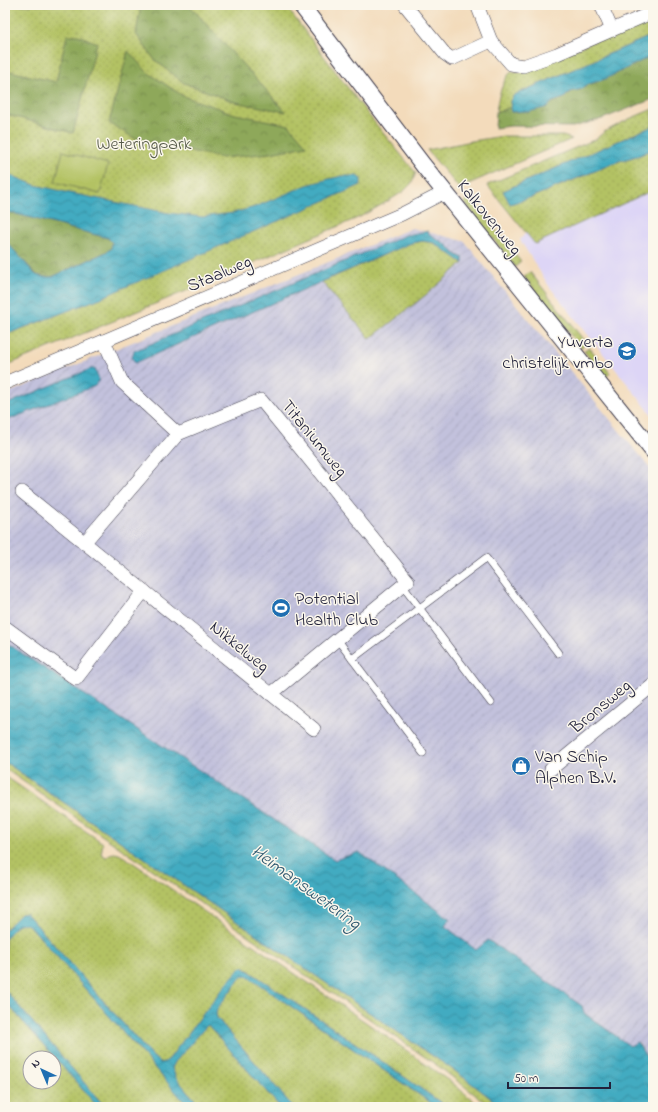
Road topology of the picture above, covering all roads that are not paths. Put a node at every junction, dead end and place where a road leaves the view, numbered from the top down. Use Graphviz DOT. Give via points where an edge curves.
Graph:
graph roads {
  1 [pos="302,5"];
  2 [pos="404,5"];
  3 [pos="477,5"];
  4 [pos="601,5"];
  5 [pos="653,12"];
  6 [pos="612,30"];
  7 [pos="491,41"];
  8 [pos="445,192"];
  9 [pos="104,341"];
  10 [pos="5,383"];
  11 [pos="178,434"];
  12 [pos="653,451"];
  13 [pos="22,492"];
  14 [pos="84,543"];
  15 [pos="402,586"];
  16 [pos="144,591"];
  17 [pos="419,608"];
  18 [pos="5,627"];
  19 [pos="337,639"];
  20 [pos="558,653"];
  21 [pos="352,659"];
  22 [pos="653,685"];
  23 [pos="270,694"];
  24 [pos="491,703"];
  25 [pos="314,729"];
  26 [pos="423,753"];
  27 [pos="551,769"];
  1 -- 8 [label="street, Kalkovenweg"];
  2 -- 7 [label="street" via="452,59"];
  3 -- 7 [label="street"];
  4 -- 6 [label="street"];
  5 -- 6 [label="street"];
  6 -- 7 [label="street" via="523,66 511,64"];
  8 -- 9 [label="street, Staalweg" via="402,214"];
  8 -- 12 [label="street, Kalkovenweg"];
  9 -- 10 [label="street, Staalweg"];
  9 -- 11 [label="street" via="122,382"];
  11 -- 14 [label="street"];
  11 -- 15 [label="street, Titaniumweg" via="261,400 408,581"];
  13 -- 14 [label="street, Nikkelweg"];
  14 -- 16 [label="street, Nikkelweg"];
  15 -- 17 [label="lane"];
  15 -- 19 [label="street"];
  16 -- 18 [label="street" via="76,679"];
  16 -- 23 [label="street, Nikkelweg"];
  17 -- 20 [label="lane" via="486,558"];
  17 -- 21 [label="lane"];
  17 -- 24 [label="lane"];
  19 -- 21 [label="lane"];
  19 -- 23 [label="street"];
  21 -- 26 [label="lane"];
  22 -- 27 [label="street, Bronsweg"];
  23 -- 25 [label="street, Nikkelweg"];
}
